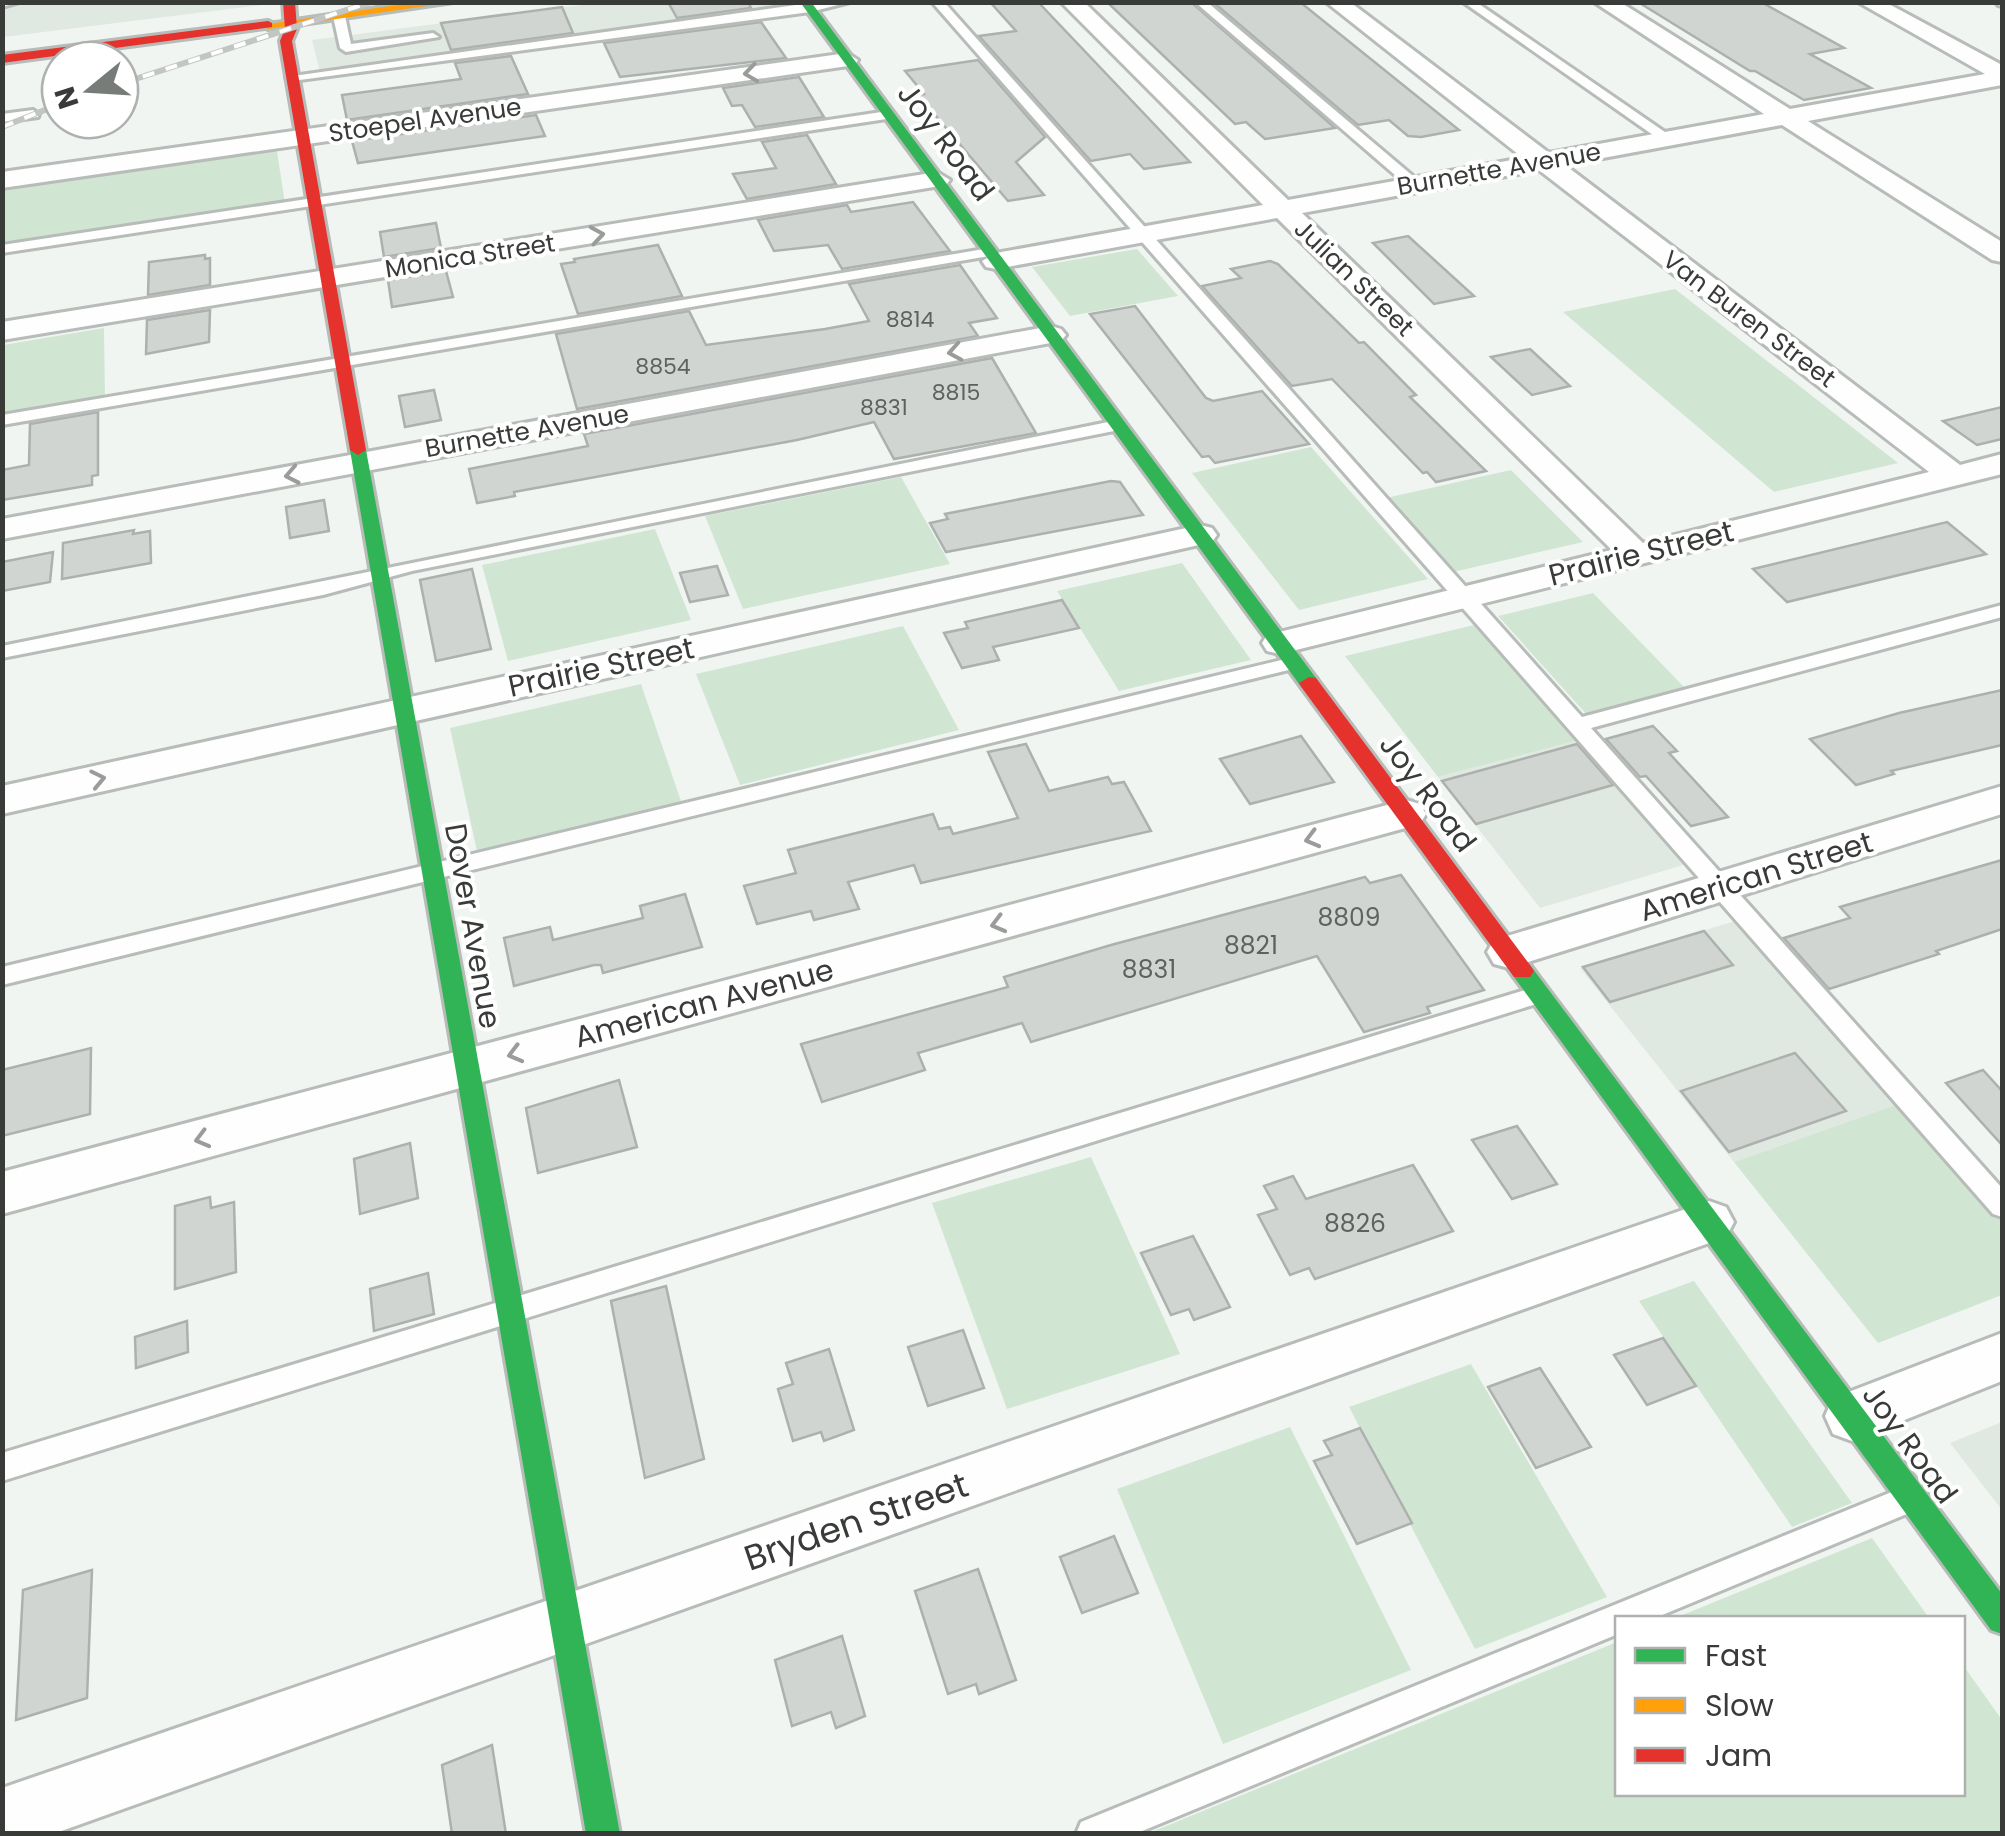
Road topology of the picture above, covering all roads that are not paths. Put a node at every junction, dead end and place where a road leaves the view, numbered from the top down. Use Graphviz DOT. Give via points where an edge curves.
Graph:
graph roads {
  1 [pos="14,2"];
  2 [pos="448,2"];
  3 [pos="845,2"];
  4 [pos="937,2"];
  5 [pos="1071,2"];
  6 [pos="1200,2"];
  7 [pos="1336,2"];
  8 [pos="1468,2"];
  9 [pos="1604,2"];
  10 [pos="1868,2"];
  11 [pos="2,4"];
  12 [pos="808,6"];
  13 [pos="339,16"];
  14 [pos="290,18"];
  15 [pos="433,37"];
  16 [pos="2,58"];
  17 [pos="847,60"];
  18 [pos="2002,76"];
  19 [pos="292,78"];
  20 [pos="33,114"];
  21 [pos="888,115"];
  22 [pos="2,118"];
  23 [pos="1786,118"];
  24 [pos="302,137"];
  25 [pos="1668,139"];
  26 [pos="1544,162"];
  27 [pos="2,180"];
  28 [pos="936,180"];
  29 [pos="1415,185"];
  30 [pos="314,202"];
  31 [pos="1282,209"];
  32 [pos="1142,234"];
  33 [pos="2,249"];
  34 [pos="2002,254"];
  35 [pos="993,256"];
  36 [pos="328,278"];
  37 [pos="2,331"];
  38 [pos="1051,335"];
  39 [pos="343,362"];
  40 [pos="2,420"];
  41 [pos="1118,425"];
  42 [pos="360,462"];
  43 [pos="2002,464"];
  44 [pos="1954,476"];
  45 [pos="2,529"];
  46 [pos="1200,536"];
  47 [pos="1636,555"];
  48 [pos="380,576"];
  49 [pos="1464,598"];
  50 [pos="2002,611"];
  51 [pos="2,652"];
  52 [pos="1287,653"];
  53 [pos="404,711"];
  54 [pos="1577,725"];
  55 [pos="2,800"];
  56 [pos="2002,800"];
  57 [pos="1406,814"];
  58 [pos="432,870"];
  59 [pos="1721,887"];
  60 [pos="1509,952"];
  61 [pos="2,976"];
  62 [pos="1540,994"];
  63 [pos="468,1068"];
  64 [pos="2,1193"];
  65 [pos="2002,1206"];
  66 [pos="1709,1222"];
  67 [pos="510,1310"];
  68 [pos="2002,1357"];
  69 [pos="1852,1416"];
  70 [pos="2,1466"];
  71 [pos="1912,1497"];
  72 [pos="1623,1616"];
  73 [pos="1615,1619"];
  74 [pos="2002,1619"];
  75 [pos="566,1623"];
  76 [pos="2,1820"];
  77 [pos="603,1834"];
  78 [pos="1093,1834"];
  1 -- 11 [label="lane"];
  2 -- 13 [label="street"];
  3 -- 12 [label="lane"];
  4 -- 32 [label="lane"];
  5 -- 31 [label="street, Julian Street"];
  6 -- 29 [label="lane"];
  7 -- 26 [label="street, Van Buren Street"];
  8 -- 25 [label="lane"];
  9 -- 23 [label="street"];
  10 -- 18 [label="street"];
  12 -- 17 [label="street, Joy Road"];
  12 -- 19 [label="lane"];
  13 -- 14 [label="street"];
  13 -- 15 [label="lane" via="346,48"];
  14 -- 16 [label="street"];
  14 -- 19 [label="street, Dover Avenue"];
  17 -- 21 [label="street, Joy Road"];
  17 -- 24 [label="street, Stoepel Avenue, one-way"];
  18 -- 23 [label="street, Burnette Avenue"];
  19 -- 24 [label="street, Dover Avenue"];
  20 -- 22 [label="lane"];
  21 -- 28 [label="street, Joy Road"];
  21 -- 30 [label="lane"];
  23 -- 25 [label="street, Burnette Avenue"];
  23 -- 34 [label="street"];
  24 -- 27 [label="street, Stoepel Avenue"];
  24 -- 30 [label="street, Dover Avenue"];
  25 -- 26 [label="street, Burnette Avenue"];
  26 -- 29 [label="street, Burnette Avenue"];
  26 -- 44 [label="street, Van Buren Street"];
  28 -- 35 [label="street, Joy Road"];
  36 -- 28 [label="street, Monica Street, one-way"];
  29 -- 31 [label="street, Burnette Avenue"];
  30 -- 33 [label="lane"];
  30 -- 36 [label="street, Dover Avenue"];
  31 -- 32 [label="street, Burnette Avenue"];
  31 -- 47 [label="street, Julian Street"];
  32 -- 35 [label="street, Burnette Avenue"];
  32 -- 49 [label="lane"];
  35 -- 38 [label="street, Joy Road"];
  35 -- 39 [label="lane"];
  36 -- 37 [label="street, Monica Street"];
  36 -- 39 [label="street, Dover Avenue"];
  38 -- 41 [label="street, Joy Road"];
  38 -- 42 [label="street, Burnette Avenue, one-way"];
  39 -- 40 [label="lane"];
  39 -- 42 [label="street, Dover Avenue"];
  41 -- 46 [label="street, Joy Road"];
  41 -- 48 [label="lane"];
  42 -- 45 [label="street, Burnette Avenue, one-way"];
  42 -- 48 [label="street, Dover Avenue"];
  43 -- 44 [label="street, Prairie Street"];
  44 -- 47 [label="street, Prairie Street"];
  46 -- 52 [label="street, Joy Road"];
  46 -- 53 [label="street, Prairie Street"];
  47 -- 49 [label="street, Prairie Street"];
  48 -- 51 [label="lane"];
  48 -- 53 [label="street, Dover Avenue"];
  49 -- 52 [label="street, Prairie Street"];
  49 -- 54 [label="lane"];
  50 -- 54 [label="lane"];
  52 -- 57 [label="street, Joy Road"];
  52 -- 58 [label="lane"];
  55 -- 53 [label="street, Prairie Street, one-way"];
  53 -- 58 [label="street, Dover Avenue"];
  54 -- 59 [label="lane"];
  56 -- 59 [label="street, American Street"];
  57 -- 60 [label="street, Joy Road"];
  57 -- 63 [label="street, American Avenue, one-way"];
  58 -- 61 [label="lane"];
  58 -- 63 [label="street, Dover Avenue"];
  59 -- 60 [label="street, American Street"];
  59 -- 65 [label="lane"];
  60 -- 62 [label="street, Joy Road"];
  62 -- 66 [label="street, Joy Road"];
  62 -- 67 [label="lane"];
  63 -- 64 [label="street, American Avenue, one-way"];
  63 -- 67 [label="street, Dover Avenue"];
  66 -- 69 [label="street, Joy Road"];
  66 -- 75 [label="street, Bryden Street"];
  67 -- 70 [label="lane"];
  67 -- 75 [label="street, Dover Avenue"];
  68 -- 69 [label="street"];
  69 -- 71 [label="street, Joy Road"];
  71 -- 72 [label="lane"];
  71 -- 74 [label="street, Joy Road"];
  73 -- 78 [label="lane"];
  75 -- 76 [label="street, Bryden Street"];
  75 -- 77 [label="street, Dover Avenue"];
}
